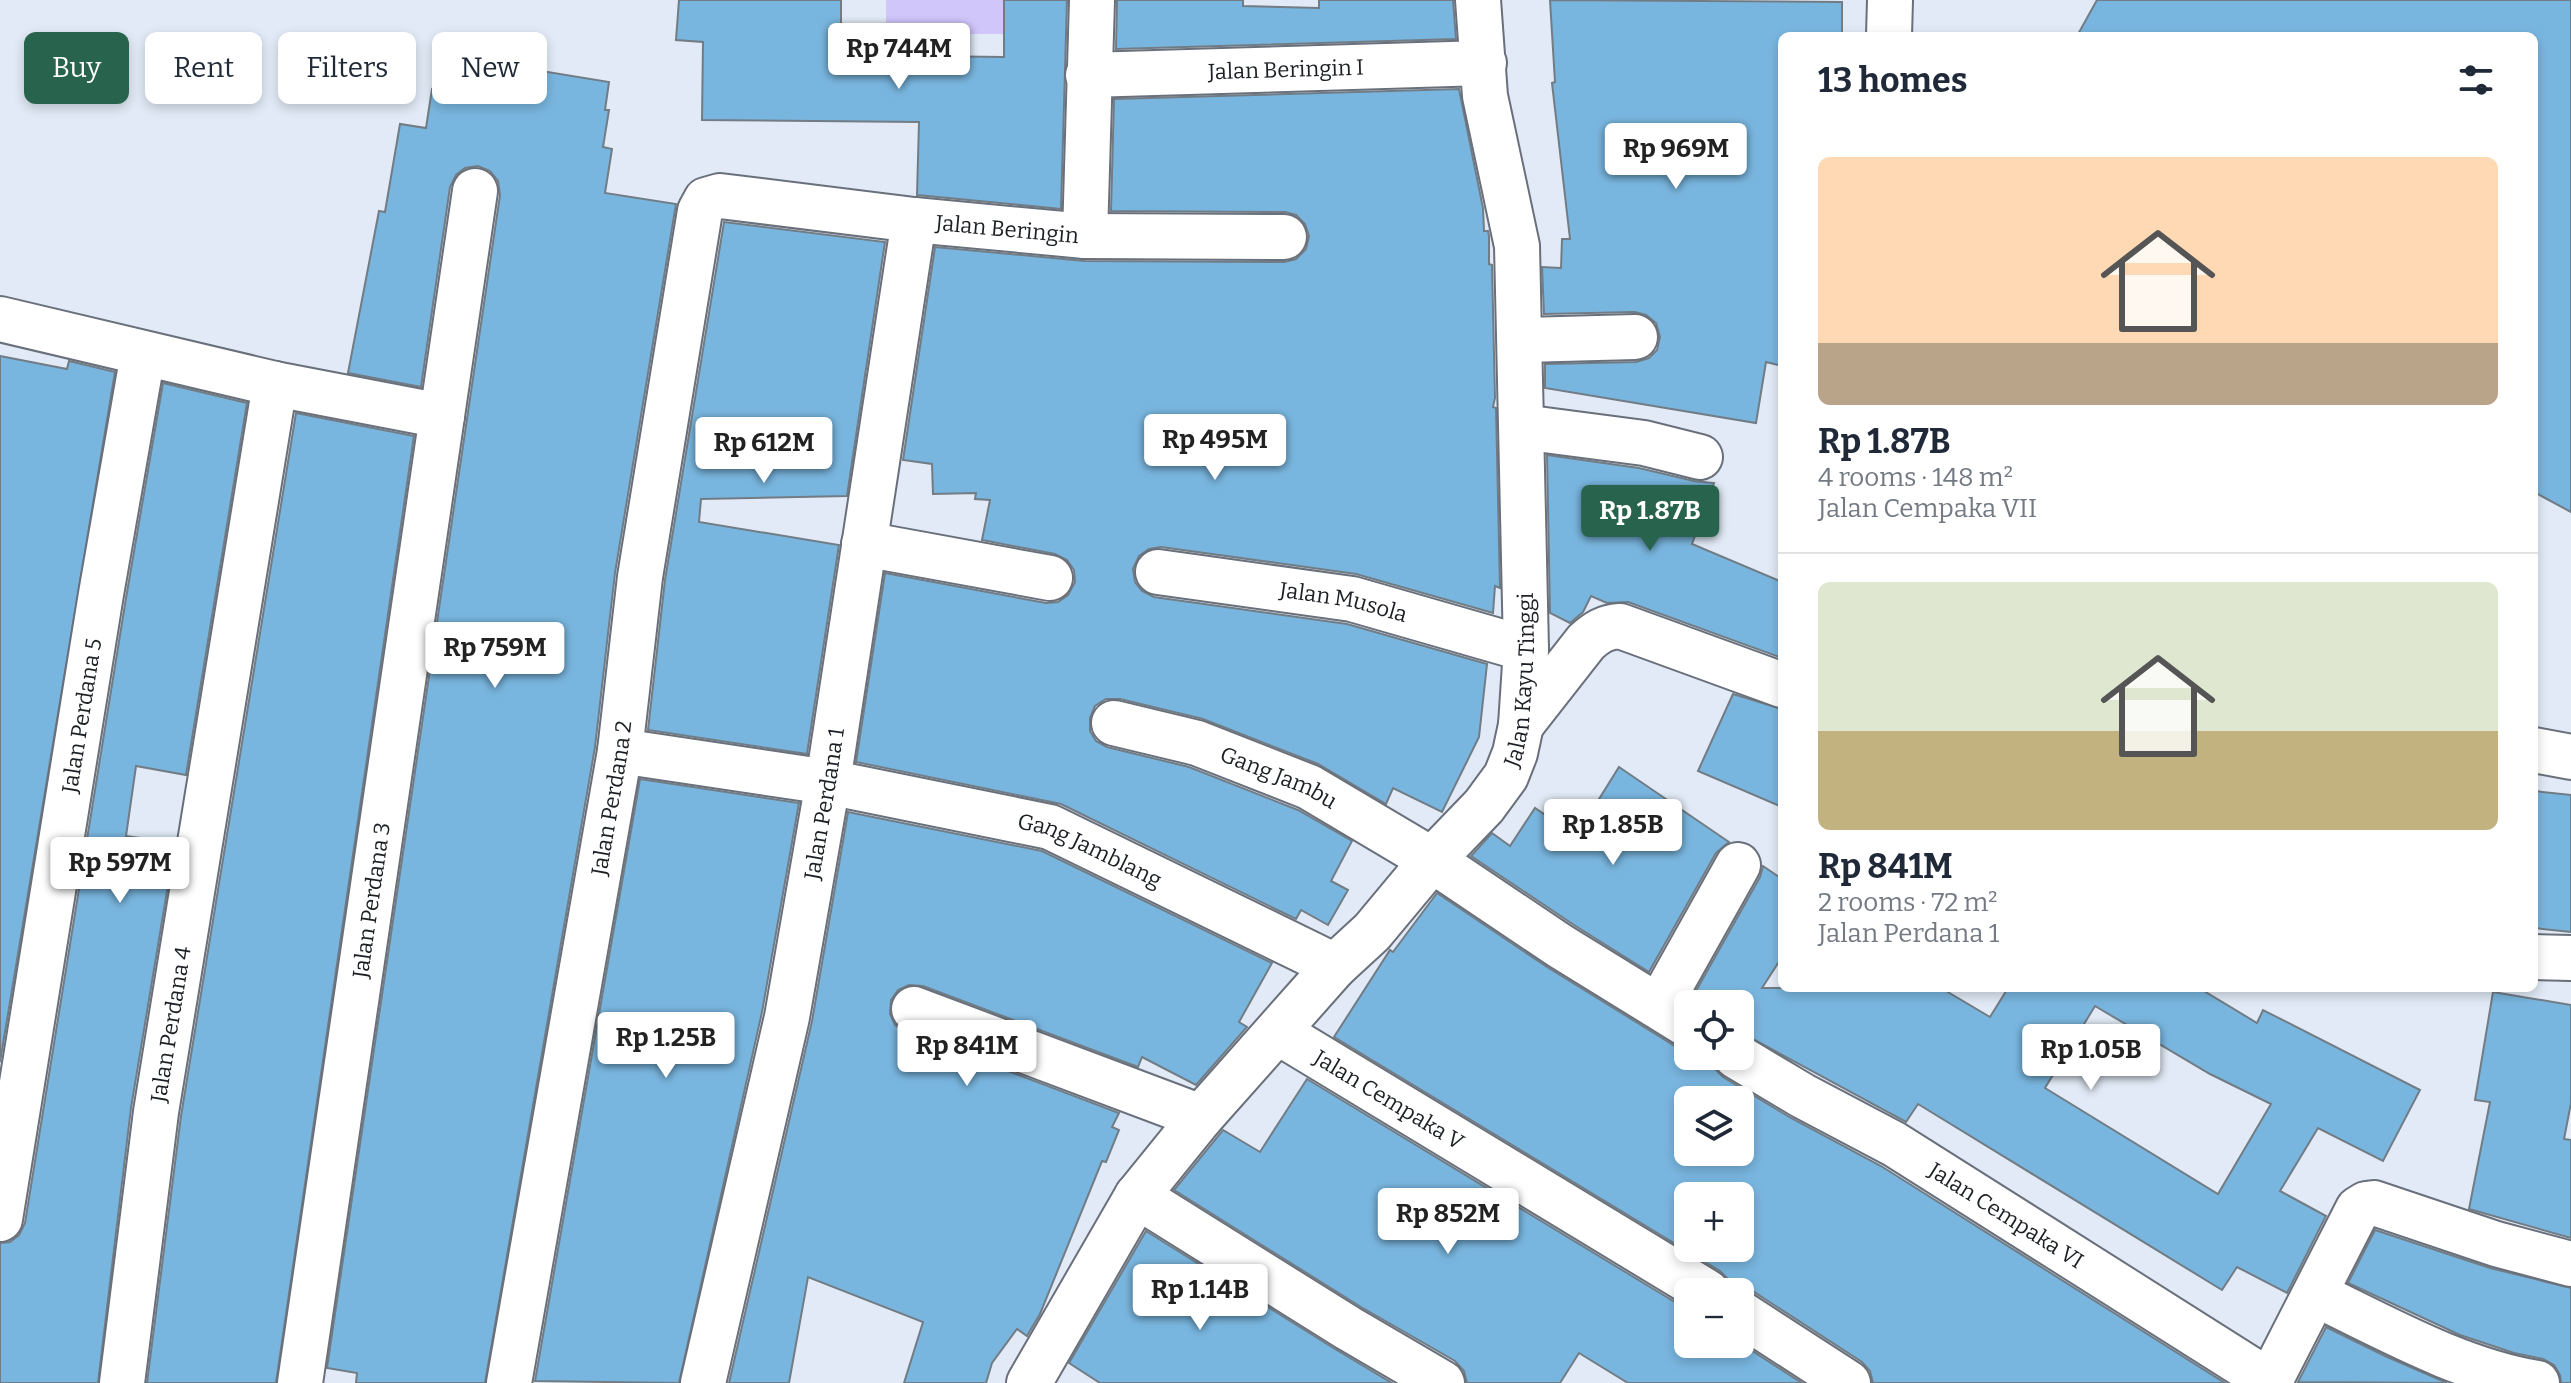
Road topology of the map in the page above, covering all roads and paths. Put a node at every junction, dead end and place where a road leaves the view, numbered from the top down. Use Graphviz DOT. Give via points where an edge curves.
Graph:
graph roads {
  1 [pos="1092,0"];
  2 [pos="1478,0"];
  3 [pos="1890,0"];
  4 [pos="1889,32"];
  5 [pos="1484,63"];
  6 [pos="1088,75"];
  7 [pos="475,191"];
  8 [pos="700,211"];
  9 [pos="914,220"];
  10 [pos="1085,236"];
  11 [pos="1284,237"];
  12 [pos="0,319"];
  13 [pos="1635,337"];
  14 [pos="1521,340"];
  15 [pos="143,354"];
  16 [pos="275,384"];
  17 [pos="442,416"];
  18 [pos="1522,427"];
  19 [pos="1700,457"];
  20 [pos="864,544"];
  21 [pos="1158,572"];
  22 [pos="1050,578"];
  23 [pos="1526,649"];
  24 [pos="1778,684"];
  25 [pos="1114,723"];
  26 [pos="1521,725"];
  27 [pos="620,751"];
  28 [pos="2538,751"];
  29 [pos="2571,757"];
  30 [pos="828,782"];
  31 [pos="1432,860"];
  32 [pos="1738,865"];
  33 [pos="2538,957"];
  34 [pos="2571,958"];
  35 [pos="1335,966"];
  36 [pos="914,1009"];
  37 [pos="1673,1015"];
  38 [pos="1278,1032"];
  39 [pos="1754,1067"];
  40 [pos="1201,1117"];
  41 [pos="1137,1196"];
  42 [pos="0,1219"];
  43 [pos="2571,1264"];
  44 [pos="1684,1278"];
  45 [pos="2315,1294"];
  46 [pos="1754,1322"];
  47 [pos="122,1383"];
  48 [pos="300,1383"];
  49 [pos="509,1383"];
  50 [pos="703,1383"];
  51 [pos="1029,1383"];
  52 [pos="1442,1383"];
  53 [pos="1848,1383"];
  54 [pos="2270,1383"];
  55 [pos="2537,1383"];
  1 -- 6 [label="street, Jalan Beringin"];
  2 -- 5 [label="street, Jalan Kayu Tinggi"];
  3 -- 4 [label="street"];
  5 -- 6 [label="street, Jalan Beringin I"];
  5 -- 14 [label="street, Jalan Kayu Tinggi" via="1485,96 1517,246"];
  6 -- 10 [label="street, Jalan Beringin"];
  7 -- 17 [label="street, Jalan Perdana 3"];
  8 -- 9 [label="street, Jalan Beringin" via="706,200 720,196"];
  8 -- 27 [label="street, Jalan Perdana 2" via="640,577"];
  9 -- 10 [label="street, Jalan Beringin"];
  9 -- 20 [label="street, Jalan Perdana 1"];
  10 -- 11 [label="street"];
  12 -- 15 [label="street"];
  13 -- 14 [label="street"];
  14 -- 18 [label="street, Jalan Kayu Tinggi"];
  15 -- 16 [label="street"];
  15 -- 42 [label="street, Jalan Perdana 5"];
  16 -- 17 [label="street"];
  16 -- 47 [label="street, Jalan Perdana 4" via="156,1112"];
  17 -- 48 [label="street, Jalan Perdana 3"];
  18 -- 19 [label="street" via="1644,443"];
  18 -- 23 [label="street, Jalan Kayu Tinggi"];
  20 -- 22 [label="street"];
  20 -- 30 [label="street, Jalan Perdana 1"];
  21 -- 23 [label="street, Jalan Musola" via="1352,599"];
  23 -- 26 [label="street, Jalan Kayu Tinggi"];
  24 -- 26 [label="street" via="1620,626 1610,627 1586,642"];
  25 -- 31 [label="street, Gang Jambu" via="1197,743 1309,787"];
  26 -- 31 [label="street, Jalan Kayu Tinggi" via="1506,776"];
  27 -- 30 [label="street, Gang Jamblang"];
  27 -- 49 [label="street, Jalan Perdana 2"];
  28 -- 29 [label="street"];
  30 -- 35 [label="street, Gang Jamblang" via="1050,827"];
  30 -- 50 [label="street, Jalan Perdana 1" via="787,1017"];
  31 -- 35 [label="street, Jalan Kayu Tinggi" via="1372,932"];
  31 -- 37 [label="street"];
  32 -- 37 [label="street"];
  33 -- 34 [label="street"];
  35 -- 38 [label="street, Jalan Kayu Tinggi"];
  36 -- 40 [label="street"];
  38 -- 40 [label="street, Jalan Kayu Tinggi"];
  38 -- 44 [label="street, Jalan Cempaka V"];
  39 -- 54 [label="street, Jalan Cempaka VI" via="1894,1144"];
  40 -- 41 [label="street, Jalan Kayu Tinggi"];
  41 -- 51 [label="street, Jalan Kayu Tinggi"];
  41 -- 52 [label="street"];
  43 -- 45 [label="street" via="2370,1203 2358,1209"];
  45 -- 54 [label="street"];
  45 -- 55 [label="street" via="2472,1365"];
  46 -- 53 [label="street"];
}
